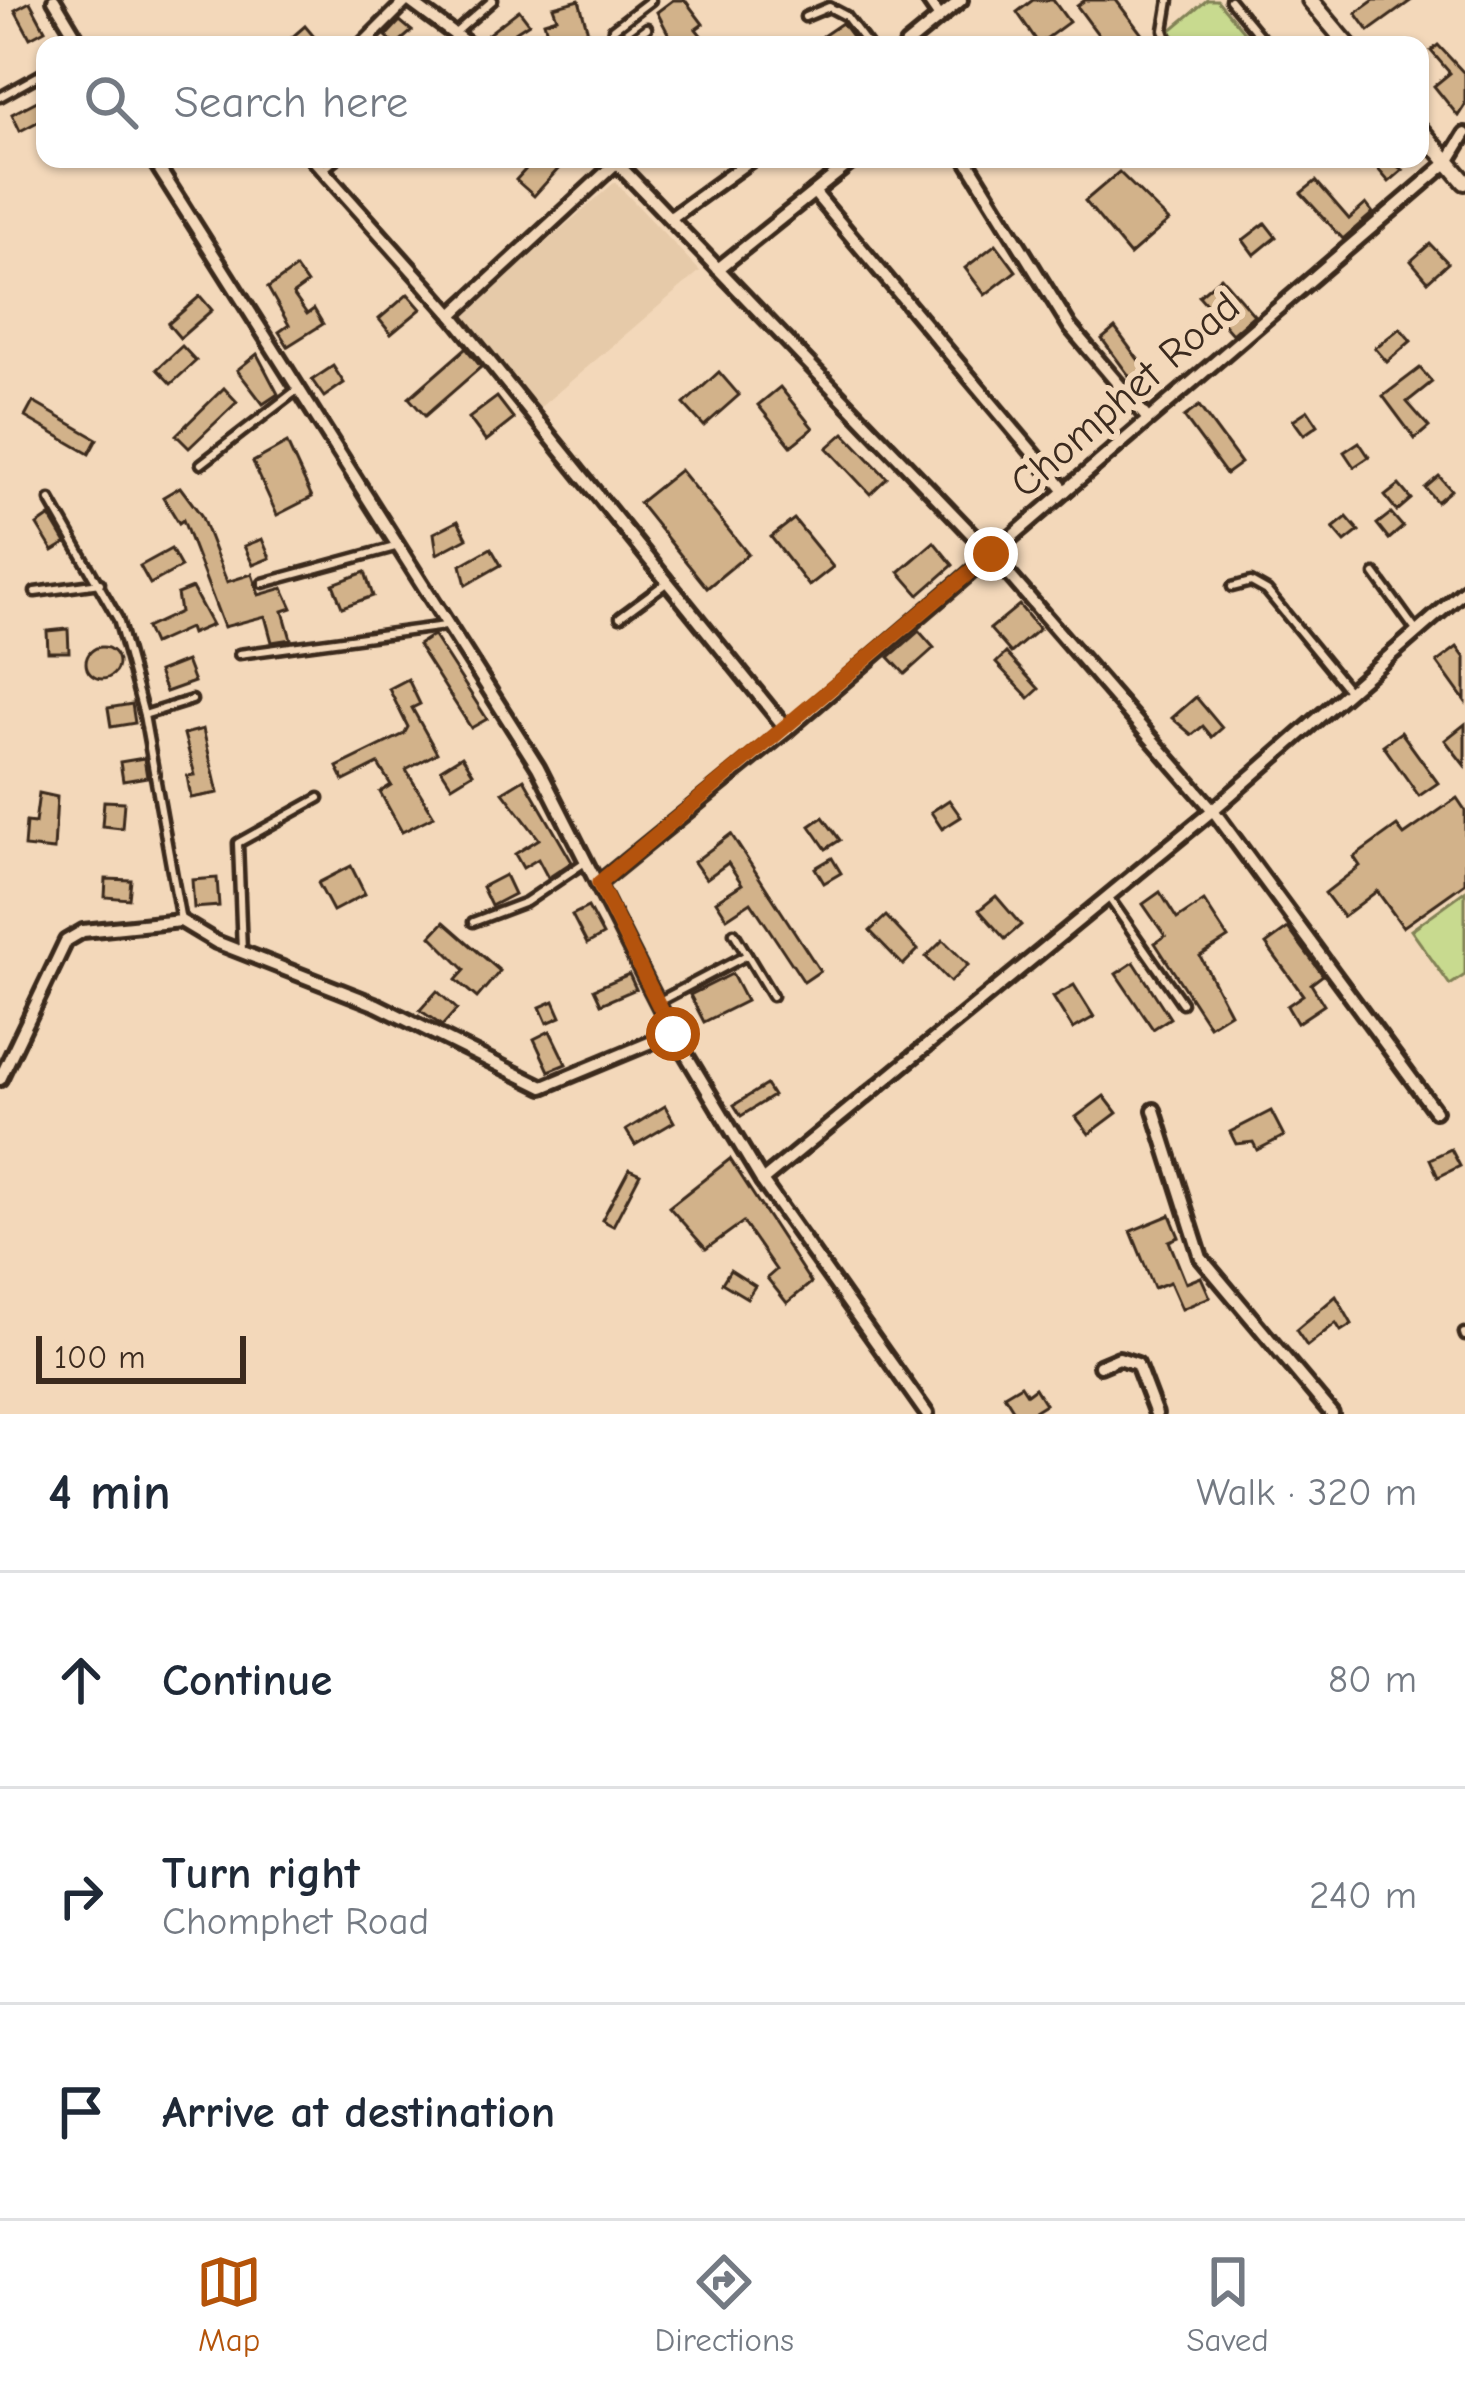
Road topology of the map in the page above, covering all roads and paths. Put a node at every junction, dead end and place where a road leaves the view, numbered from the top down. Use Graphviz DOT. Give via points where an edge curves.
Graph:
graph roads {
  1 [pos="54,0"];
  2 [pos="407,0"];
  3 [pos="493,0"];
  4 [pos="651,0"];
  5 [pos="928,0"];
  6 [pos="961,0"];
  7 [pos="1169,0"];
  8 [pos="1230,0"];
  9 [pos="1310,0"];
  10 [pos="939,16"];
  11 [pos="805,17"];
  12 [pos="647,28"];
  13 [pos="454,34"];
  14 [pos="76,36"];
  15 [pos="371,36"];
  16 [pos="457,36"];
  17 [pos="612,36"];
  18 [pos="636,36"];
  19 [pos="860,36"];
  20 [pos="916,36"];
  21 [pos="1166,36"];
  22 [pos="1260,36"];
  23 [pos="1340,36"];
  24 [pos="36,77"];
  25 [pos="0,97"];
  26 [pos="1465,134"];
  27 [pos="1429,140"];
  28 [pos="1448,162"];
  29 [pos="159,168"];
  30 [pos="325,168"];
  31 [pos="607,168"];
  32 [pos="623,168"];
  33 [pos="740,168"];
  34 [pos="844,168"];
  35 [pos="972,168"];
  36 [pos="323,170"];
  37 [pos="1465,182"];
  38 [pos="814,192"];
  39 [pos="672,217"];
  40 [pos="718,269"];
  41 [pos="452,315"];
  42 [pos="296,390"];
  43 [pos="1147,418"];
  44 [pos="201,464"];
  45 [pos="1065,491"];
  46 [pos="50,500"];
  47 [pos="395,547"];
  48 [pos="991,554"];
  49 [pos="1375,574"];
  50 [pos="668,582"];
  51 [pos="100,583"];
  52 [pos="263,584"];
  53 [pos="1232,587"];
  54 [pos="1465,590"];
  55 [pos="35,592"];
  56 [pos="620,616"];
  57 [pos="445,626"];
  58 [pos="1417,632"];
  59 [pos="238,654"];
  60 [pos="1349,691"];
  61 [pos="192,700"];
  62 [pos="144,715"];
  63 [pos="787,730"];
  64 [pos="319,798"];
  65 [pos="1213,810"];
  66 [pos="587,861"];
  67 [pos="599,883"];
  68 [pos="1107,896"];
  69 [pos="181,921"];
  70 [pos="472,922"];
  71 [pos="734,933"];
  72 [pos="242,952"];
  73 [pos="747,955"];
  74 [pos="772,996"];
  75 [pos="658,1002"];
  76 [pos="1182,1003"];
  77 [pos="673,1034"];
  78 [pos="0,1079"];
  79 [pos="1154,1110"];
  80 [pos="1435,1111"];
  81 [pos="762,1181"];
  82 [pos="1100,1366"];
  83 [pos="927,1414"];
  84 [pos="1156,1414"];
  85 [pos="1332,1414"];
  1 -- 14 [label="street"];
  2 -- 13 [label="street"];
  2 -- 15 [label="street"];
  3 -- 13 [label="lane"];
  4 -- 17 [label="lane"];
  5 -- 10 [label="street"];
  6 -- 10 [label="street"];
  7 -- 21 [label="lane"];
  8 -- 22 [label="lane"];
  9 -- 23 [label="street"];
  10 -- 20 [label="street"];
  11 -- 19 [label="lane" via="829,8"];
  12 -- 18 [label="lane"];
  13 -- 16 [label="street"];
  24 -- 25 [label="lane"];
  26 -- 28 [label="street, Chomphet Road"];
  27 -- 28 [label="street"];
  28 -- 37 [label="street"];
  28 -- 43 [label="street, Chomphet Road"];
  29 -- 42 [label="street"];
  30 -- 36 [label="lane"];
  31 -- 41 [label="street"];
  32 -- 39 [label="street"];
  33 -- 39 [label="street"];
  34 -- 38 [label="street"];
  35 -- 43 [label="street" via="1070,327"];
  36 -- 41 [label="street"];
  38 -- 40 [label="street"];
  38 -- 45 [label="street"];
  39 -- 40 [label="street"];
  40 -- 48 [label="street"];
  41 -- 50 [label="street"];
  42 -- 44 [label="lane"];
  42 -- 47 [label="street"];
  43 -- 45 [label="street, Chomphet Road"];
  45 -- 48 [label="street, Chomphet Road"];
  46 -- 51 [label="lane"];
  47 -- 52 [label="lane"];
  47 -- 57 [label="street"];
  48 -- 63 [label="street, Chomphet Road"];
  48 -- 65 [label="street"];
  49 -- 58 [label="lane"];
  50 -- 56 [label="lane"];
  50 -- 63 [label="street"];
  51 -- 55 [label="lane"];
  51 -- 62 [label="lane"];
  53 -- 60 [label="lane" via="1251,582 1268,591"];
  54 -- 58 [label="street"];
  57 -- 59 [label="lane"];
  57 -- 66 [label="street" via="538,767"];
  58 -- 60 [label="street"];
  60 -- 65 [label="street"];
  61 -- 62 [label="lane"];
  62 -- 69 [label="lane"];
  63 -- 67 [label="street, Chomphet Road"];
  64 -- 72 [label="lane" via="238,843"];
  65 -- 68 [label="street"];
  65 -- 80 [label="street"];
  66 -- 67 [label="street"];
  66 -- 70 [label="lane" via="526,902"];
  67 -- 75 [label="street"];
  68 -- 76 [label="lane"];
  68 -- 81 [label="street"];
  69 -- 72 [label="street"];
  69 -- 78 [label="street" via="66,940"];
  71 -- 73 [label="lane"];
  72 -- 77 [label="street" via="376,1005 542,1087"];
  73 -- 74 [label="lane"];
  73 -- 75 [label="lane"];
  75 -- 77 [label="street"];
  77 -- 81 [label="street"];
  79 -- 85 [label="street" via="1202,1258"];
  81 -- 83 [label="street"];
  82 -- 84 [label="street" via="1119,1358 1137,1364"];
}
